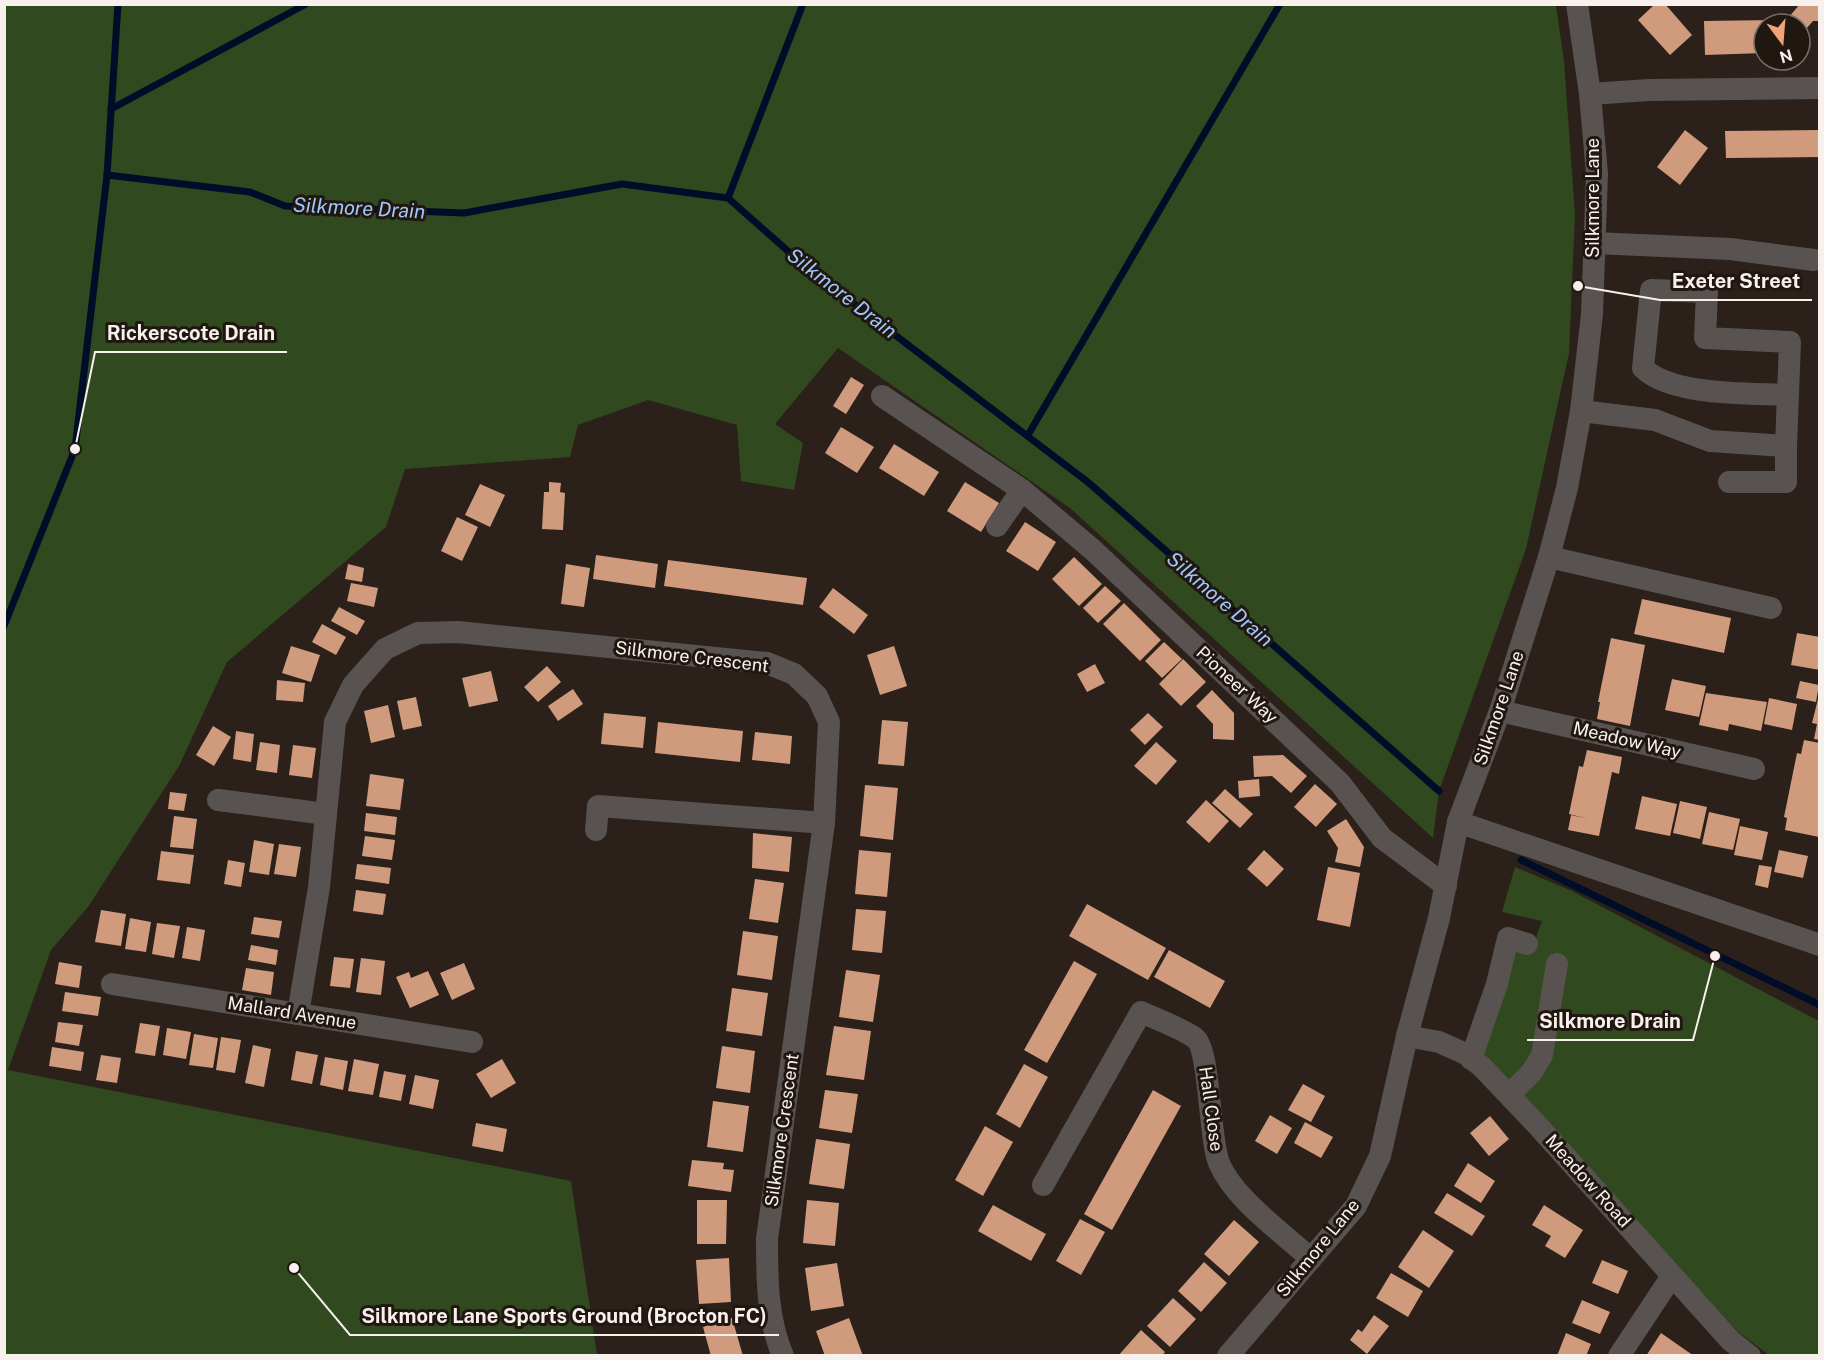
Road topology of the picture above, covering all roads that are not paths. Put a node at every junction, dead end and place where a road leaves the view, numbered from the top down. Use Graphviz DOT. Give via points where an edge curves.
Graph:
graph roads {
  1 [pos="1577,4"];
  2 [pos="1820,88"];
  3 [pos="1590,94"];
  4 [pos="1594,243"];
  5 [pos="1814,260"];
  6 [pos="1788,395"];
  7 [pos="882,396"];
  8 [pos="1581,411"];
  9 [pos="1786,446"];
  10 [pos="1729,482"];
  11 [pos="1022,490"];
  12 [pos="997,525"];
  13 [pos="1549,557"];
  14 [pos="1771,608"];
  15 [pos="1500,711"];
  16 [pos="1754,769"];
  17 [pos="218,800"];
  18 [pos="326,814"];
  19 [pos="1458,822"];
  20 [pos="824,824"];
  21 [pos="596,830"];
  22 [pos="1446,886"];
  23 [pos="1527,944"];
  24 [pos="1820,945"];
  25 [pos="1557,964"];
  26 [pos="112,984"];
  27 [pos="298,1014"];
  28 [pos="1407,1036"];
  29 [pos="472,1042"];
  30 [pos="1471,1059"];
  31 [pos="1509,1095"];
  32 [pos="1043,1185"];
  33 [pos="1311,1259"];
  34 [pos="1672,1276"];
  35 [pos="783,1356"];
  36 [pos="1228,1356"];
  37 [pos="1619,1356"];
  38 [pos="1750,1356"];
  1 -- 3 [label="street, Silkmore Lane"];
  2 -- 3 [label="street"];
  3 -- 4 [label="street, Silkmore Lane" via="1597,174"];
  4 -- 5 [label="street" via="1731,249"];
  4 -- 8 [label="street, Silkmore Lane" via="1592,314"];
  6 -- 6 [label="street" via="1707,392 1650,375 1643,368 1651,290 1707,292 1706,338 1790,342"];
  6 -- 9 [label="street"];
  7 -- 11 [label="street, Pioneer Way"];
  8 -- 9 [label="street" via="1654,420 1710,441"];
  8 -- 13 [label="street, Silkmore Lane"];
  9 -- 10 [label="street" via="1786,483"];
  11 -- 12 [label="street"];
  11 -- 22 [label="street, Pioneer Way" via="1093,550 1340,783 1382,837"];
  13 -- 14 [label="street"];
  13 -- 15 [label="street, Silkmore Lane"];
  15 -- 16 [label="street, Meadow Way"];
  15 -- 19 [label="street, Silkmore Lane"];
  17 -- 18 [label="street"];
  18 -- 20 [label="street, Silkmore Crescent" via="335,722 353,685 385,649 418,633 458,632 767,663 794,674 817,696 829,722"];
  18 -- 27 [label="street, Silkmore Crescent" via="319,886"];
  19 -- 22 [label="street, Silkmore Lane"];
  19 -- 24 [label="street"];
  20 -- 21 [label="street" via="598,806"];
  20 -- 35 [label="street, Silkmore Crescent" via="767,1239 767,1297"];
  22 -- 28 [label="street, Silkmore Lane"];
  23 -- 30 [label="street" via="1508,938"];
  25 -- 31 [label="street" via="1542,1055 1532,1072"];
  26 -- 27 [label="street, Mallard Avenue"];
  27 -- 29 [label="street, Mallard Avenue"];
  28 -- 30 [label="street, Meadow Road" via="1439,1042"];
  28 -- 33 [label="street, Silkmore Lane" via="1380,1156 1356,1206"];
  30 -- 31 [label="street, Meadow Road"];
  31 -- 34 [label="street, Meadow Road"];
  32 -- 33 [label="street, Hall Close" via="1141,1012 1197,1039 1204,1051 1211,1128 1219,1162 1233,1187"];
  33 -- 36 [label="street, Silkmore Lane"];
  34 -- 37 [label="street"];
  34 -- 38 [label="street, Meadow Road" via="1730,1340"];
}
